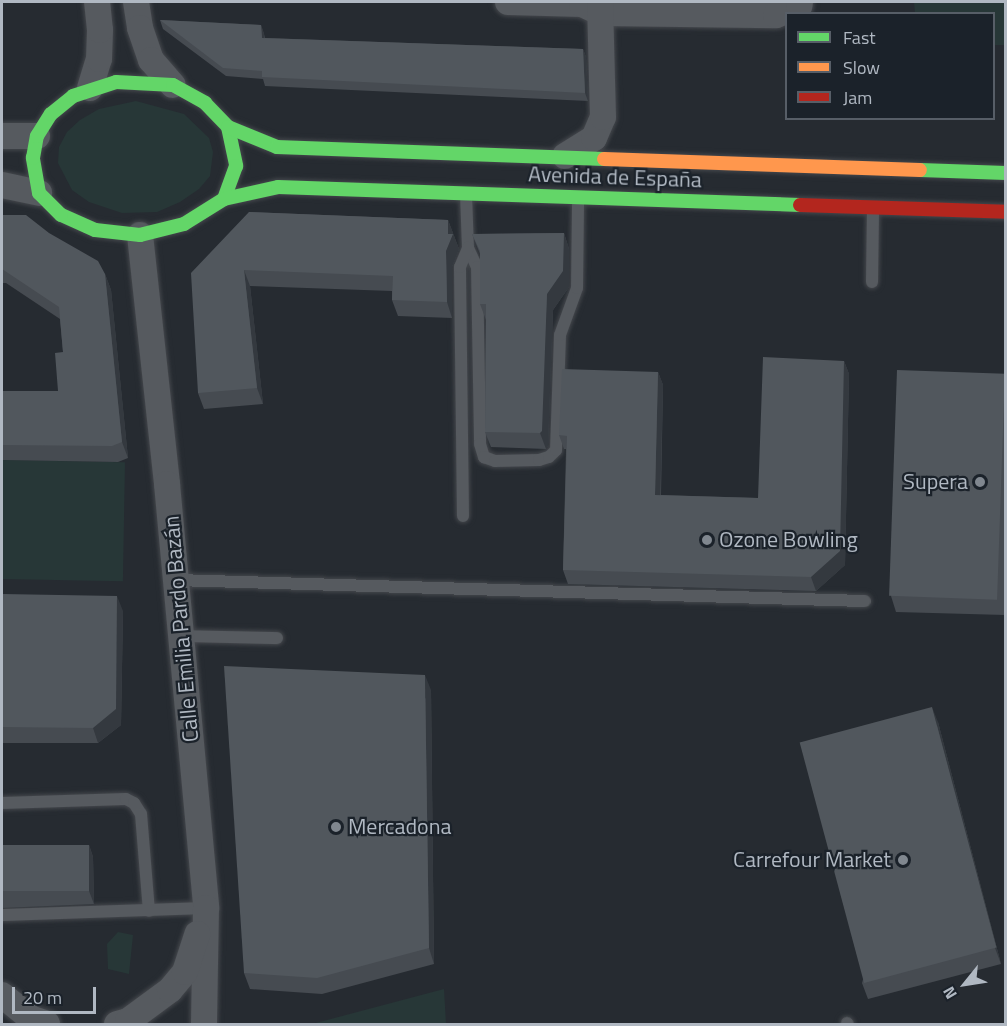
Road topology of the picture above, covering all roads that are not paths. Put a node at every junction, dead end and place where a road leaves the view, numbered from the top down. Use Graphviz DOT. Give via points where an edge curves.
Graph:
graph roads {
  1 [pos="97,2"];
  2 [pos="136,2"];
  3 [pos="508,2"];
  4 [pos="800,2"];
  5 [pos="600,7"];
  6 [pos="173,85"];
  7 [pos="90,88"];
  8 [pos="228,127"];
  9 [pos="2,136"];
  10 [pos="37,136"];
  11 [pos="565,156"];
  12 [pos="1005,173"];
  13 [pos="2,185"];
  14 [pos="39,193"];
  15 [pos="466,193"];
  16 [pos="578,196"];
  17 [pos="224,199"];
  18 [pos="873,208"];
  19 [pos="1005,212"];
  20 [pos="140,235"];
  21 [pos="468,248"];
  22 [pos="872,282"];
  23 [pos="463,516"];
  24 [pos="176,580"];
  25 [pos="865,601"];
  26 [pos="181,636"];
  27 [pos="277,638"];
  28 [pos="2,802"];
  29 [pos="206,908"];
  30 [pos="149,911"];
  31 [pos="2,915"];
  32 [pos="2,995"];
  33 [pos="47,1024"];
  34 [pos="117,1024"];
  35 [pos="204,1024"];
  1 -- 7 [label="street" via="99,59"];
  2 -- 6 [label="street" via="151,60"];
  3 -- 5 [label="street"];
  4 -- 5 [label="street" via="799,6 776,15"];
  5 -- 11 [label="street" via="603,117 594,138"];
  6 -- 7 [label="street" via="116,82"];
  6 -- 8 [label="street" via="205,104"];
  7 -- 10 [label="street" via="51,114"];
  8 -- 11 [label="street, Avenida de España" via="277,147"];
  8 -- 17 [label="street" via="236,166"];
  9 -- 10 [label="street"];
  10 -- 14 [label="street" via="33,158"];
  11 -- 12 [label="street, Avenida de España"];
  13 -- 14 [label="street"];
  14 -- 20 [label="street" via="61,214 95,230"];
  15 -- 16 [label="street, Avenida de España"];
  15 -- 17 [label="street, Avenida de España" via="278,187"];
  15 -- 21 [label="lane"];
  16 -- 18 [label="street, Avenida de España"];
  16 -- 21 [label="lane" via="577,288 560,335 556,450 549,457 495,461 484,457 480,444 477,267"];
  17 -- 20 [label="street" via="184,224"];
  18 -- 19 [label="street, Avenida de España"];
  18 -- 22 [label="lane"];
  20 -- 24 [label="street, Calle Emilia Pardo Bazán"];
  21 -- 23 [label="lane" via="460,267"];
  24 -- 25 [label="lane"];
  24 -- 26 [label="street, Calle Emilia Pardo Bazán"];
  26 -- 27 [label="lane"];
  26 -- 29 [label="street, Calle Emilia Pardo Bazán"];
  28 -- 30 [label="lane" via="126,799 134,803 141,814"];
  29 -- 30 [label="lane"];
  29 -- 34 [label="street" via="185,972 154,1004"];
  29 -- 35 [label="street, Calle Emilia Pardo Bazán"];
  30 -- 31 [label="lane"];
  32 -- 33 [label="street" via="30,1018"];
}
